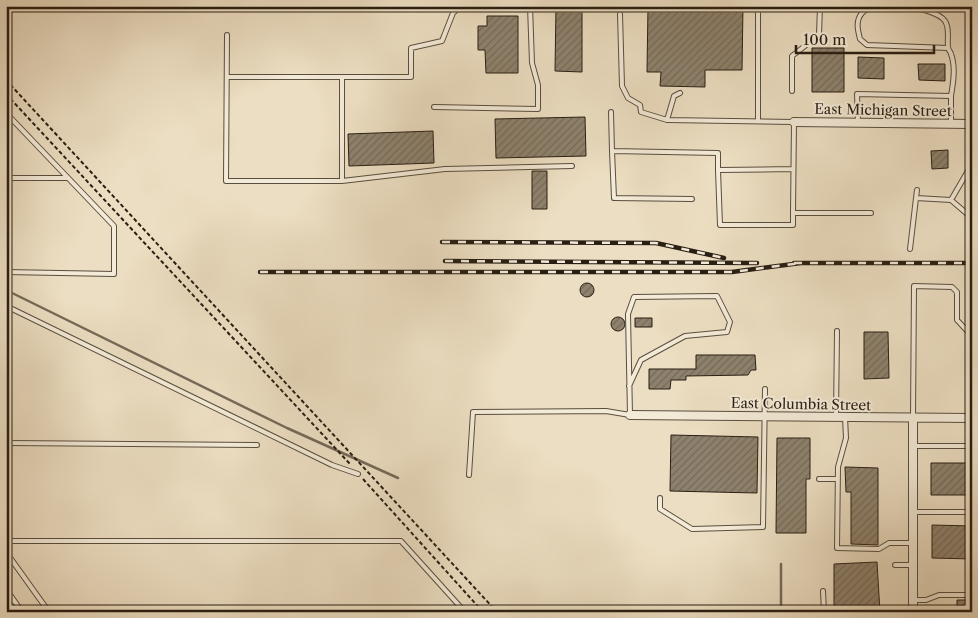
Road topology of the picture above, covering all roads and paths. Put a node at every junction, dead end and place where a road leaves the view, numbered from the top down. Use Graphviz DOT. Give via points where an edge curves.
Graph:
graph roads {
  1 [pos="471,6"];
  2 [pos="530,6"];
  3 [pos="758,6"];
  4 [pos="820,6"];
  5 [pos="620,14"];
  6 [pos="227,35"];
  7 [pos="948,48"];
  8 [pos="227,77"];
  9 [pos="342,77"];
  10 [pos="6,80"];
  11 [pos="792,91"];
  12 [pos="680,93"];
  13 [pos="6,94"];
  14 [pos="950,96"];
  15 [pos="434,106"];
  16 [pos="611,112"];
  17 [pos="6,113"];
  18 [pos="668,120"];
  19 [pos="758,121"];
  20 [pos="794,122"];
  21 [pos="858,122"];
  22 [pos="951,124"];
  23 [pos="972,124"];
  24 [pos="612,151"];
  25 [pos="972,164"];
  26 [pos="572,166"];
  27 [pos="793,169"];
  28 [pos="718,170"];
  29 [pos="6,178"];
  30 [pos="67,178"];
  31 [pos="342,181"];
  32 [pos="917,190"];
  33 [pos="916,198"];
  34 [pos="692,199"];
  35 [pos="951,200"];
  36 [pos="793,213"];
  37 [pos="871,213"];
  38 [pos="972,218"];
  39 [pos="910,249"];
  40 [pos="6,272"];
  41 [pos="6,306"];
  42 [pos="837,331"];
  43 [pos="971,361"];
  44 [pos="629,386"];
  45 [pos="765,389"];
  46 [pos="630,415"];
  47 [pos="766,416"];
  48 [pos="836,417"];
  49 [pos="845,417"];
  50 [pos="913,418"];
  51 [pos="972,418"];
  52 [pos="6,443"];
  53 [pos="257,445"];
  54 [pos="913,446"];
  55 [pos="972,446"];
  56 [pos="358,474"];
  57 [pos="468,475"];
  58 [pos="838,478"];
  59 [pos="819,479"];
  60 [pos="660,498"];
  61 [pos="913,512"];
  62 [pos="972,512"];
  63 [pos="6,541"];
  64 [pos="913,543"];
  65 [pos="6,552"];
  66 [pos="895,565"];
  67 [pos="913,565"];
  68 [pos="6,589"];
  69 [pos="823,591"];
  70 [pos="972,595"];
  71 [pos="913,600"];
  72 [pos="22,612"];
  73 [pos="49,612"];
  74 [pos="465,612"];
  75 [pos="483,612"];
  76 [pos="497,612"];
  77 [pos="824,612"];
  78 [pos="913,612"];
  1 -- 9 [label="lane" via="460,7 453,13 442,41 411,48 411,77"];
  2 -- 15 [label="lane" via="538,110"];
  3 -- 19 [label="lane"];
  4 -- 11 [label="lane" via="819,35 792,56"];
  5 -- 18 [label="lane" via="622,86 628,98 640,105 641,112"];
  6 -- 8 [label="lane"];
  7 -- 7 [label="lane" via="867,44 860,39 858,22 862,13 871,7 925,9 945,21"];
  7 -- 14 [label="lane" via="952,55 954,83"];
  8 -- 9 [label="lane"];
  8 -- 31 [label="lane" via="226,181"];
  9 -- 31 [label="lane"];
  10 -- 76 [label="path"];
  12 -- 18 [label="lane" via="674,96"];
  13 -- 56 [label="path"];
  14 -- 21 [label="lane" via="856,94"];
  14 -- 22 [label="lane"];
  16 -- 24 [label="lane"];
  17 -- 30 [label="lane"];
  18 -- 19 [label="lane"];
  19 -- 20 [label="lane"];
  20 -- 21 [label="street, East Michigan Street"];
  20 -- 27 [label="lane"];
  21 -- 22 [label="street, East Michigan Street"];
  22 -- 23 [label="street, East Michigan Street"];
  24 -- 28 [label="lane" via="718,153"];
  24 -- 34 [label="lane" via="614,198"];
  25 -- 35 [label="lane"];
  26 -- 31 [label="lane" via="445,169"];
  27 -- 28 [label="lane"];
  27 -- 36 [label="lane"];
  28 -- 36 [label="lane" via="720,225 793,225"];
  29 -- 30 [label="lane"];
  30 -- 40 [label="lane" via="114,226 114,274"];
  32 -- 33 [label="lane"];
  33 -- 35 [label="lane"];
  33 -- 39 [label="lane"];
  35 -- 38 [label="lane"];
  36 -- 37 [label="lane"];
  41 -- 56 [label="lane" via="332,465"];
  42 -- 48 [label="lane"];
  43 -- 50 [label="lane" via="970,334 957,320 957,292 952,286 914,286"];
  44 -- 44 [label="lane" via="628,314 634,297 717,296 730,322 727,332 685,336 641,360"];
  44 -- 46 [label="lane"];
  45 -- 47 [label="lane"];
  46 -- 47 [label="street, East Columbia Street"];
  46 -- 57 [label="lane" via="606,411 473,412"];
  47 -- 48 [label="street, East Columbia Street"];
  47 -- 60 [label="lane" via="764,527 692,529 660,509"];
  48 -- 49 [label="street, East Columbia Street"];
  49 -- 50 [label="street, East Columbia Street"];
  49 -- 58 [label="lane" via="846,438"];
  50 -- 51 [label="street, East Columbia Street"];
  50 -- 54 [label="street"];
  52 -- 53 [label="lane"];
  54 -- 55 [label="lane"];
  54 -- 61 [label="street"];
  56 -- 75 [label="path"];
  58 -- 59 [label="lane"];
  58 -- 64 [label="lane" via="837,548 879,549 889,543"];
  61 -- 62 [label="lane"];
  61 -- 64 [label="street"];
  63 -- 74 [label="lane" via="401,540"];
  64 -- 67 [label="street"];
  65 -- 73 [label="lane"];
  66 -- 67 [label="lane"];
  67 -- 71 [label="street"];
  68 -- 72 [label="lane"];
  69 -- 77 [label="lane"];
  70 -- 71 [label="lane" via="939,595"];
  71 -- 78 [label="street"];
}
